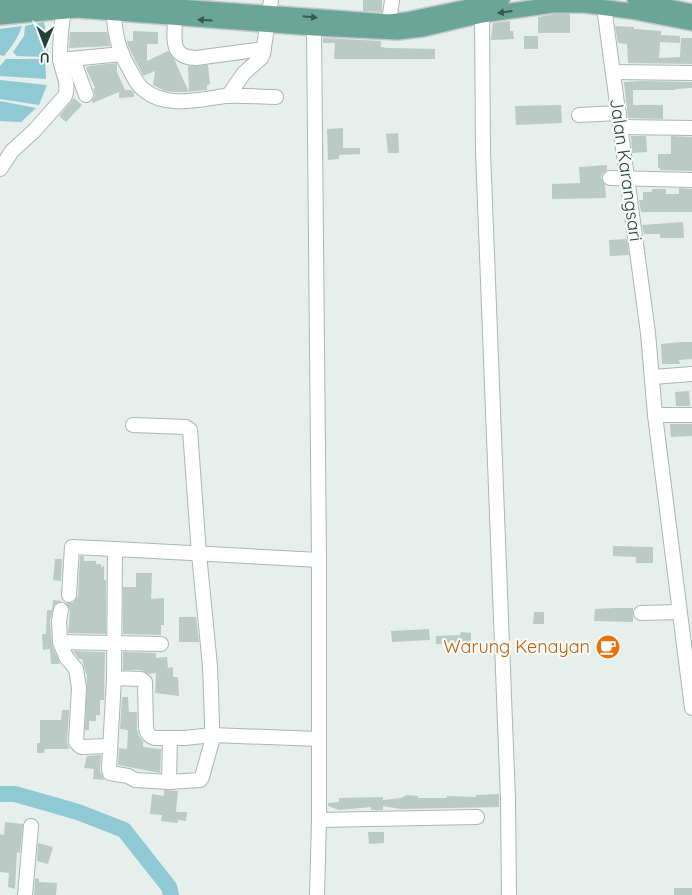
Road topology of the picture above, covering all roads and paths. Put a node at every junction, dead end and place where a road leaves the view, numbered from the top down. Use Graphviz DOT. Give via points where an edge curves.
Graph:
graph roads {
  1 [pos="392,0"];
  2 [pos="497,0"];
  3 [pos="502,0"];
  4 [pos="553,2"];
  5 [pos="0,5"];
  6 [pos="642,5"];
  7 [pos="604,7"];
  8 [pos="64,11"];
  9 [pos="268,12"];
  10 [pos="692,12"];
  11 [pos="114,13"];
  12 [pos="482,15"];
  13 [pos="0,17"];
  14 [pos="175,17"];
  15 [pos="389,22"];
  16 [pos="692,23"];
  17 [pos="314,28"];
  18 [pos="264,48"];
  19 [pos="122,54"];
  20 [pos="66,60"];
  21 [pos="613,72"];
  22 [pos="692,73"];
  23 [pos="73,80"];
  24 [pos="86,95"];
  25 [pos="228,96"];
  26 [pos="276,97"];
  27 [pos="618,113"];
  28 [pos="579,115"];
  29 [pos="620,128"];
  30 [pos="692,128"];
  31 [pos="0,168"];
  32 [pos="610,178"];
  33 [pos="627,178"];
  34 [pos="692,180"];
  35 [pos="692,374"];
  36 [pos="653,377"];
  37 [pos="656,415"];
  38 [pos="692,415"];
  39 [pos="133,425"];
  40 [pos="115,549"];
  41 [pos="199,554"];
  42 [pos="319,560"];
  43 [pos="69,595"];
  44 [pos="61,610"];
  45 [pos="679,612"];
  46 [pos="641,613"];
  47 [pos="688,640"];
  48 [pos="60,642"];
  49 [pos="115,644"];
  50 [pos="161,644"];
  51 [pos="114,678"];
  52 [pos="692,708"];
  53 [pos="212,734"];
  54 [pos="170,738"];
  55 [pos="318,740"];
  56 [pos="110,746"];
  57 [pos="169,782"];
  58 [pos="477,817"];
  59 [pos="319,820"];
  60 [pos="31,826"];
  61 [pos="25,895"];
  62 [pos="317,895"];
  63 [pos="509,895"];
  1 -- 15 [label="street"];
  2 -- 3 [label="main road"];
  2 -- 15 [label="main road"];
  4 -- 7 [label="main road"];
  4 -- 12 [label="main road, one-way"];
  5 -- 9 [label="main road" via="94,1"];
  6 -- 7 [label="main road"];
  6 -- 10 [label="main road"];
  6 -- 16 [label="main road"];
  7 -- 21 [label="street, Jalan Karangsari"];
  8 -- 11 [label="main road"];
  8 -- 13 [label="main road"];
  8 -- 20 [label="street" via="61,30"];
  9 -- 14 [label="main road, one-way"];
  9 -- 15 [label="main road, one-way"];
  9 -- 17 [label="main road"];
  9 -- 18 [label="street"];
  11 -- 14 [label="main road"];
  11 -- 19 [label="street"];
  12 -- 17 [label="main road" via="398,32"];
  12 -- 63 [label="street" via="483,151"];
  14 -- 18 [label="street" via="175,46 186,58"];
  17 -- 42 [label="street"];
  18 -- 25 [label="street" via="261,58 244,73"];
  19 -- 20 [label="street"];
  19 -- 25 [label="street" via="138,83 159,98 170,101"];
  20 -- 23 [label="street"];
  21 -- 22 [label="street"];
  21 -- 27 [label="street, Jalan Karangsari"];
  23 -- 24 [label="street"];
  23 -- 31 [label="street" via="65,96"];
  25 -- 26 [label="street"];
  27 -- 28 [label="street"];
  27 -- 29 [label="street, Jalan Karangsari"];
  29 -- 30 [label="street"];
  29 -- 33 [label="street, Jalan Karangsari"];
  32 -- 33 [label="street"];
  33 -- 34 [label="street"];
  33 -- 36 [label="street, Jalan Karangsari"];
  35 -- 36 [label="street"];
  36 -- 37 [label="street, Jalan Karangsari"];
  37 -- 38 [label="street"];
  37 -- 45 [label="street, Jalan Karangsari"];
  39 -- 41 [label="street" via="186,426 190,429"];
  40 -- 41 [label="street"];
  40 -- 43 [label="street" via="72,547"];
  40 -- 49 [label="street"];
  41 -- 42 [label="street"];
  41 -- 53 [label="street" via="210,666"];
  42 -- 55 [label="street"];
  44 -- 48 [label="street"];
  45 -- 46 [label="street"];
  45 -- 47 [label="street, Jalan Karangsari"];
  47 -- 52 [label="street, Jalan Karangsari"];
  48 -- 49 [label="street"];
  48 -- 56 [label="street" via="76,669 80,688 77,744 83,747"];
  49 -- 50 [label="street"];
  49 -- 51 [label="street"];
  51 -- 54 [label="street" via="143,680 147,733 150,737"];
  51 -- 56 [label="street"];
  53 -- 54 [label="street"];
  53 -- 55 [label="street"];
  53 -- 57 [label="street" via="200,780"];
  54 -- 57 [label="street"];
  55 -- 59 [label="street"];
  56 -- 57 [label="street" via="109,769 112,774 135,780"];
  58 -- 59 [label="street"];
  59 -- 62 [label="street"];
  60 -- 61 [label="street"];
}
